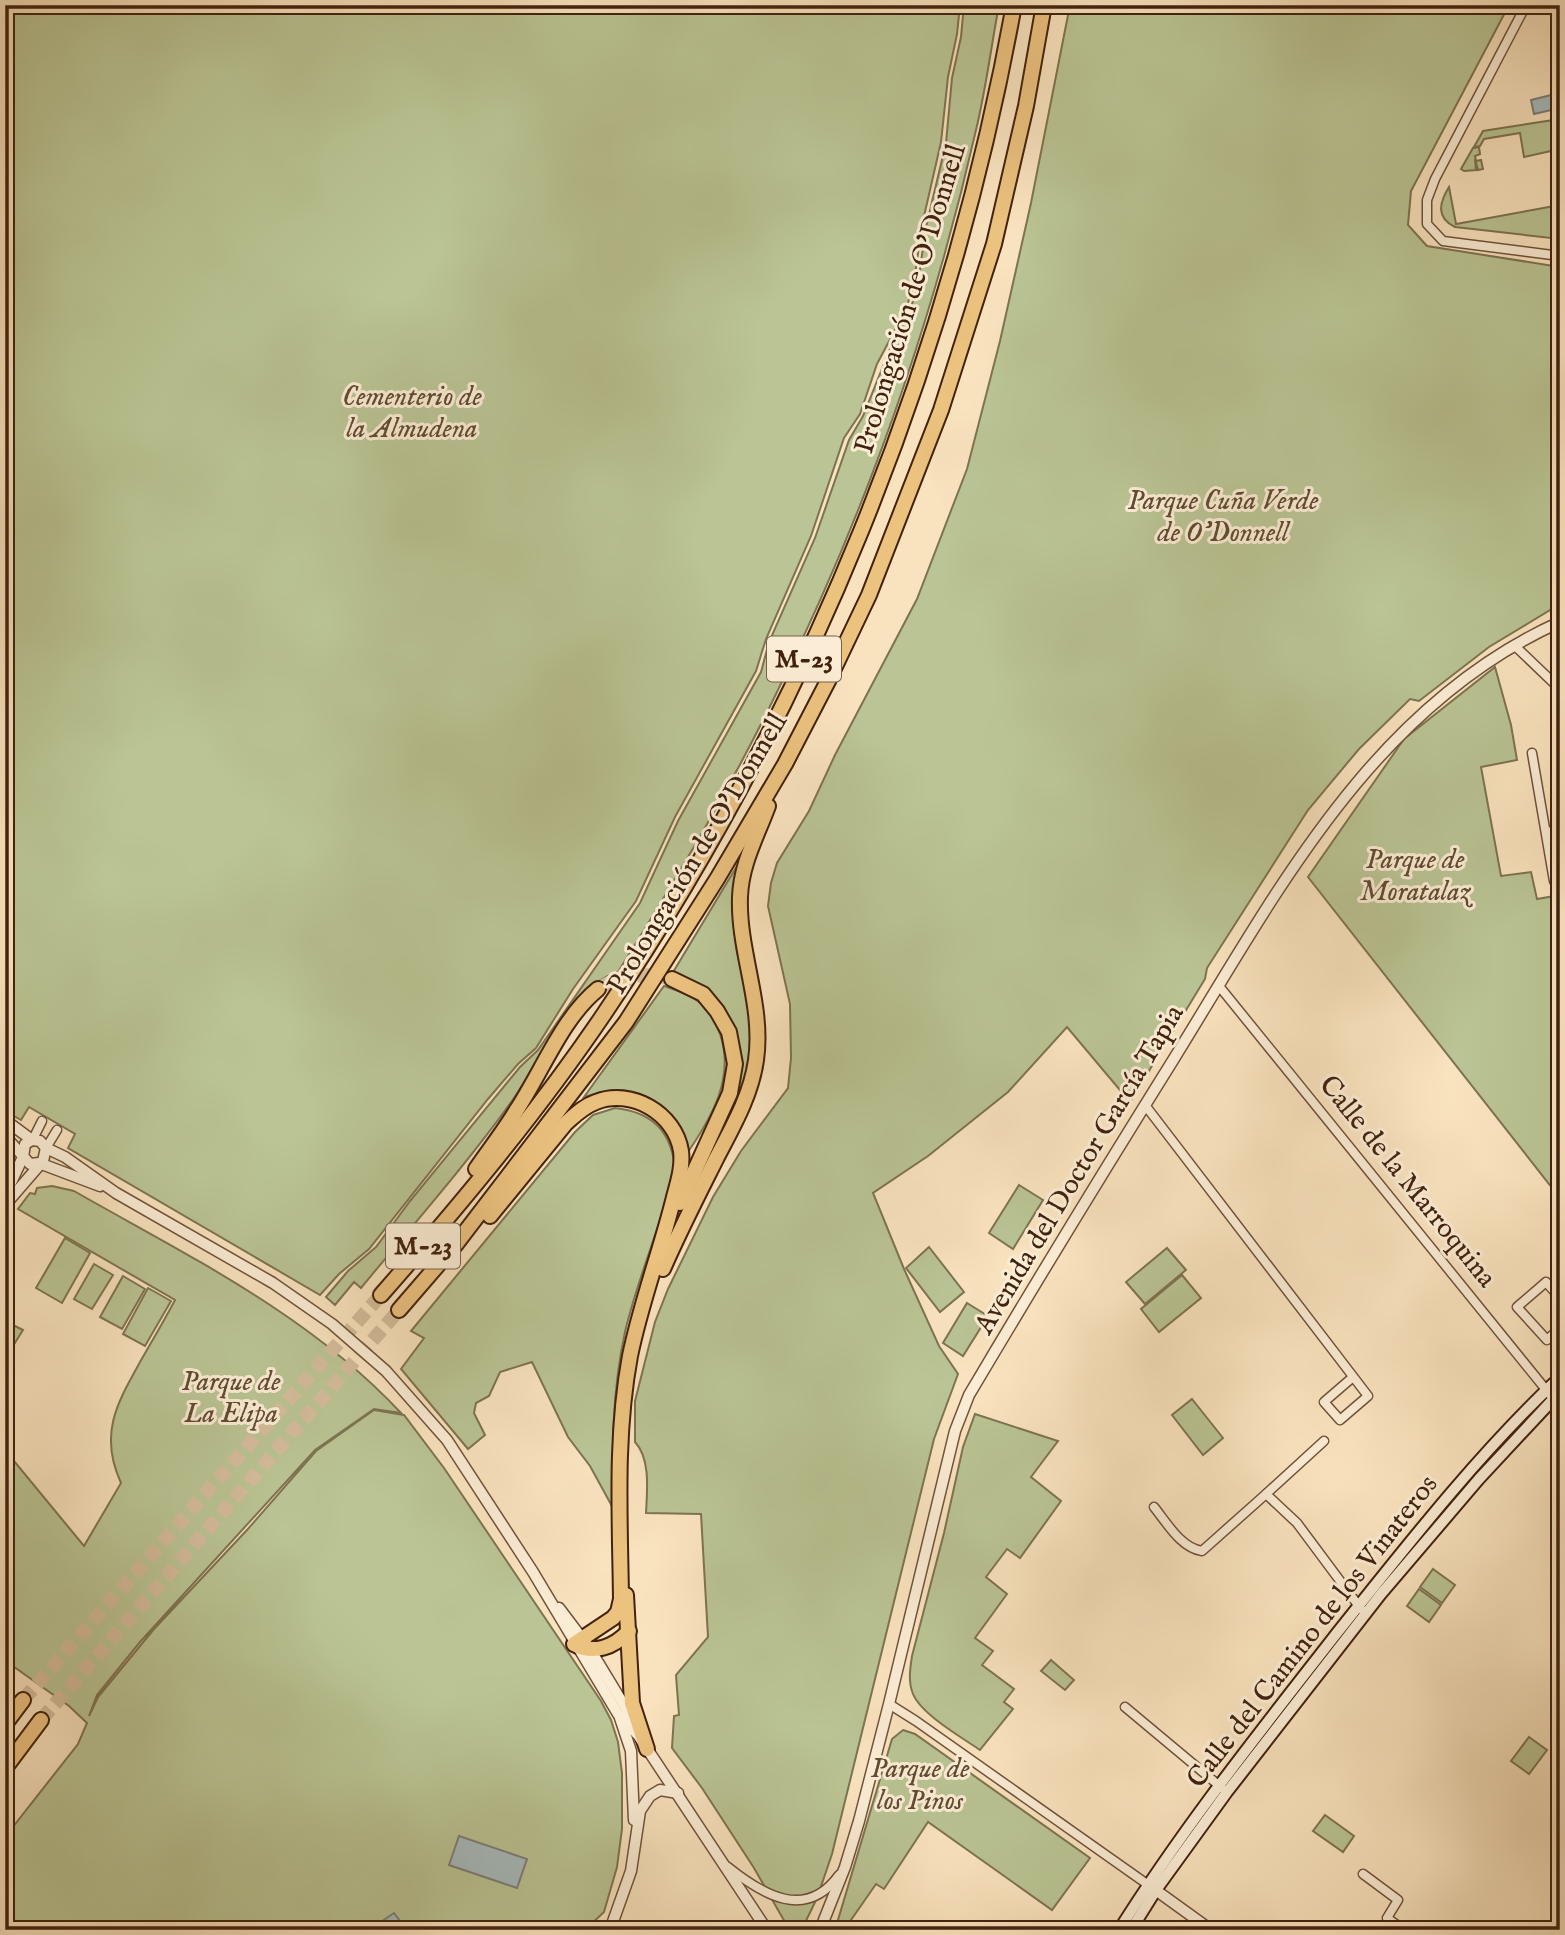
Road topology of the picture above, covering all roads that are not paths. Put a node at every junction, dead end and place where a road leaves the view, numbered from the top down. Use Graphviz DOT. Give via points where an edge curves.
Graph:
graph roads {
  1 [pos="1014,5"];
  2 [pos="1044,5"];
  3 [pos="1526,5"];
  4 [pos="1560,256"];
  5 [pos="1560,622"];
  6 [pos="1514,645"];
  7 [pos="1560,689"];
  8 [pos="1532,753"];
  9 [pos="785,764"];
  10 [pos="1560,830"];
  11 [pos="1546,832"];
  12 [pos="1554,881"];
  13 [pos="672,979"];
  14 [pos="1219,986"];
  15 [pos="598,989"];
  16 [pos="1145,1105"];
  17 [pos="5,1120"];
  18 [pos="42,1121"];
  19 [pos="58,1130"];
  20 [pos="5,1136"];
  21 [pos="33,1140"];
  22 [pos="46,1148"];
  23 [pos="22,1154"];
  24 [pos="39,1163"];
  25 [pos="116,1192"];
  26 [pos="5,1195"];
  27 [pos="465,1196"];
  28 [pos="5,1205"];
  29 [pos="665,1236"];
  30 [pos="456,1244"];
  31 [pos="382,1295"];
  32 [pos="1560,1298"];
  33 [pos="399,1310"];
  34 [pos="641,1315"];
  35 [pos="1560,1328"];
  36 [pos="1353,1377"];
  37 [pos="1560,1377"];
  38 [pos="1554,1397"];
  39 [pos="1324,1441"];
  40 [pos="1266,1494"];
  41 [pos="620,1498"];
  42 [pos="1154,1507"];
  43 [pos="1362,1610"];
  44 [pos="629,1631"];
  45 [pos="582,1644"];
  46 [pos="23,1700"];
  47 [pos="889,1704"];
  48 [pos="1125,1707"];
  49 [pos="618,1714"];
  50 [pos="41,1720"];
  51 [pos="5,1724"];
  52 [pos="638,1735"];
  53 [pos="647,1749"];
  54 [pos="5,1768"];
  55 [pos="633,1786"];
  56 [pos="1223,1788"];
  57 [pos="678,1793"];
  58 [pos="650,1796"];
  59 [pos="635,1839"];
  60 [pos="723,1863"];
  61 [pos="845,1867"];
  62 [pos="1363,1874"];
  63 [pos="1152,1887"];
  64 [pos="610,1930"];
  65 [pos="768,1930"];
  66 [pos="820,1930"];
  67 [pos="1119,1930"];
  68 [pos="1131,1930"];
  69 [pos="1212,1930"];
  70 [pos="1404,1930"];
  1 -- 27 [label="highway, Prolongación de O'Donnell / M-23" via="968,214 920,372 845,568 779,712 692,873 604,1014"];
  2 -- 9 [label="highway, Prolongación de O'Donnell / M-23" via="994,244 941,410 869,595"];
  3 -- 4 [label="street" via="1435,179 1427,200 1427,224 1443,241"];
  5 -- 6 [label="street, Avenida del Doctor García Tapia"];
  6 -- 7 [label="street"];
  6 -- 14 [label="street, Avenida del Doctor García Tapia" via="1398,734 1325,821"];
  8 -- 11 [label="street"];
  9 -- 30 [label="highway, Prolongación de O'Donnell / M-23" via="626,1022"];
  9 -- 34 [label="highway" via="748,854 740,895 741,930 757,1022 754,1076"];
  10 -- 11 [label="street"];
  11 -- 12 [label="street"];
  13 -- 29 [label="highway" via="702,994 717,1011 729,1032 735,1064 730,1093"];
  14 -- 16 [label="street, Avenida del Doctor García Tapia"];
  14 -- 38 [label="street, Calle de la Marroquina"];
  15 -- 27 [label="highway" via="574,1014 476,1169"];
  16 -- 36 [label="street"];
  16 -- 47 [label="street, Avenida del Doctor García Tapia" via="969,1395 955,1431"];
  17 -- 21 [label="street"];
  18 -- 21 [label="street"];
  19 -- 22 [label="street"];
  20 -- 23 [label="street"];
  21 -- 22 [label="street"];
  21 -- 23 [label="street" via="25,1144"];
  22 -- 24 [label="street" via="46,1157"];
  22 -- 25 [label="street"];
  23 -- 24 [label="street" via="30,1164"];
  23 -- 26 [label="street"];
  24 -- 25 [label="street"];
  24 -- 28 [label="street"];
  25 -- 45 [label="street" via="312,1308 406,1392 447,1440"];
  27 -- 31 [label="highway, Prolongación de O'Donnell / M-23"];
  29 -- 30 [label="highway" via="681,1167 679,1140 656,1111 619,1098 586,1106 566,1123 489,1217"];
  29 -- 34 [label="highway"];
  30 -- 33 [label="highway, Prolongación de O'Donnell / M-23"];
  32 -- 35 [label="street" via="1546,1282 1517,1307 1546,1340"];
  34 -- 41 [label="highway" via="623,1407"];
  36 -- 36 [label="street" via="1324,1402 1340,1420 1368,1396"];
  37 -- 38 [label="main road, Calle del Camino de los Vinateros"];
  38 -- 43 [label="main road, Calle del Camino de los Vinateros" via="1451,1492"];
  39 -- 40 [label="street"];
  40 -- 42 [label="street" via="1202,1551 1185,1544"];
  40 -- 43 [label="street" via="1297,1523"];
  41 -- 44 [label="highway"];
  41 -- 45 [label="highway" via="618,1612"];
  43 -- 56 [label="main road, Calle del Camino de los Vinateros"];
  44 -- 45 [label="highway" via="615,1644"];
  44 -- 53 [label="highway" via="632,1703"];
  45 -- 49 [label="street"];
  45 -- 52 [label="street" via="627,1706"];
  46 -- 51 [label="highway"];
  47 -- 61 [label="street, Avenida del Doctor García Tapia"];
  47 -- 63 [label="street"];
  48 -- 56 [label="street"];
  49 -- 52 [label="street"];
  49 -- 55 [label="street" via="631,1751"];
  50 -- 54 [label="highway"];
  52 -- 53 [label="street"];
  53 -- 57 [label="street"];
  55 -- 58 [label="street"];
  55 -- 59 [label="street"];
  56 -- 63 [label="main road, Calle del Camino de los Vinateros"];
  57 -- 58 [label="street" via="660,1790"];
  57 -- 60 [label="street"];
  58 -- 59 [label="street" via="640,1811"];
  59 -- 64 [label="street" via="631,1871"];
  60 -- 61 [label="street" via="774,1896 801,1901 831,1886"];
  60 -- 65 [label="street"];
  61 -- 66 [label="street, Avenida del Doctor García Tapia"];
  62 -- 70 [label="street" via="1398,1900 1387,1918"];
  63 -- 67 [label="main road, Calle del Camino de los Vinateros"];
  63 -- 68 [label="main road, Calle del Camino de los Vinateros"];
  63 -- 69 [label="street"];
}
